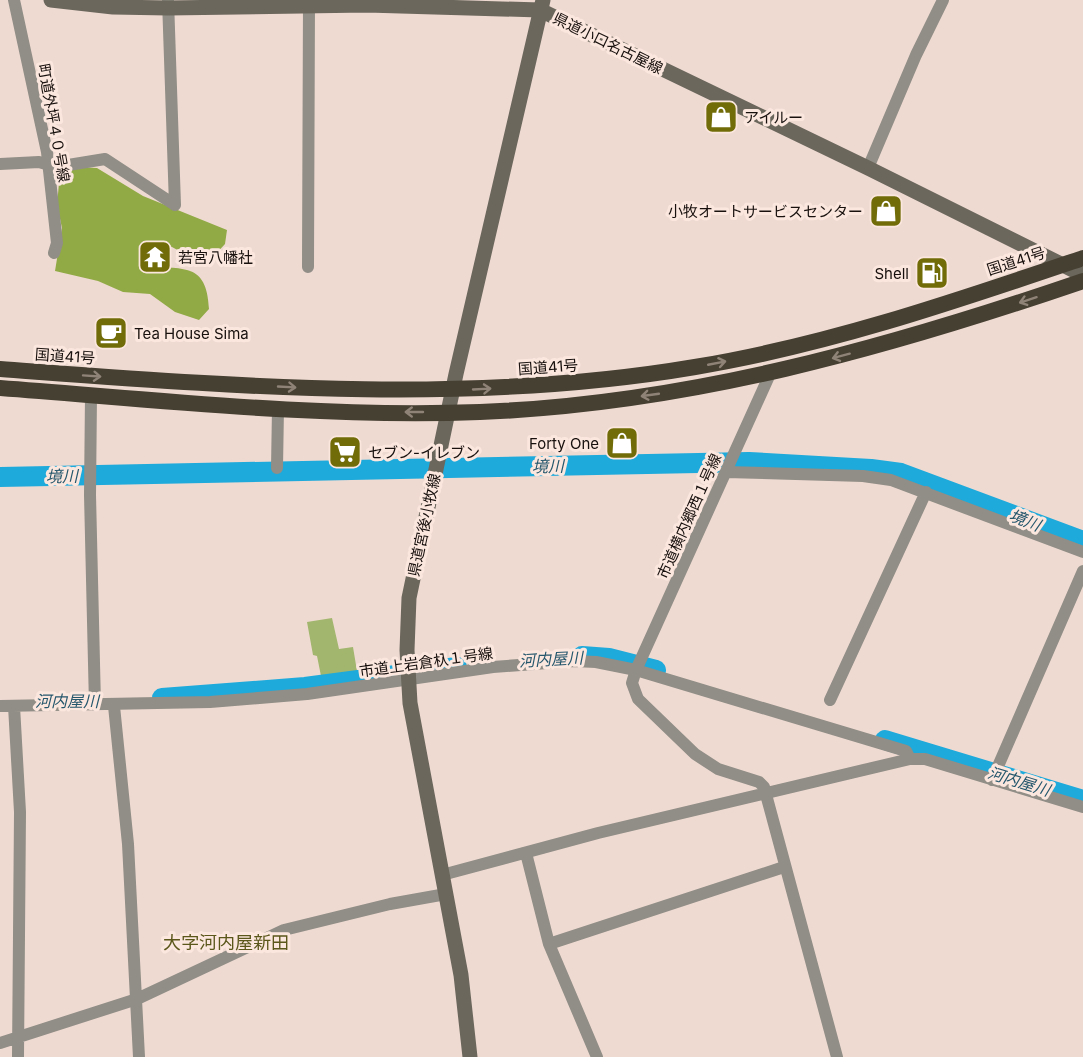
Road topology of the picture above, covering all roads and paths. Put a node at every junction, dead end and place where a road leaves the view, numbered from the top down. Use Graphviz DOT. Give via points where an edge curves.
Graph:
graph roads {
  1 [pos="14,0"];
  2 [pos="51,0"];
  3 [pos="943,0"];
  4 [pos="309,3"];
  5 [pos="168,4"];
  6 [pos="541,5"];
  7 [pos="0,164"];
  8 [pos="52,166"];
  9 [pos="868,168"];
  10 [pos="54,253"];
  11 [pos="1083,258"];
  12 [pos="1061,265"];
  13 [pos="308,267"];
  14 [pos="1083,275"];
  15 [pos="1083,281"];
  16 [pos="0,369"];
  17 [pos="770,374"];
  18 [pos="0,388"];
  19 [pos="452,391"];
  20 [pos="91,395"];
  21 [pos="278,408"];
  22 [pos="448,412"];
  23 [pos="277,468"];
  24 [pos="726,472"];
  25 [pos="926,492"];
  26 [pos="1083,552"];
  27 [pos="1083,572"];
  28 [pos="636,670"];
  29 [pos="407,679"];
  30 [pos="830,700"];
  31 [pos="95,705"];
  32 [pos="0,706"];
  33 [pos="14,706"];
  34 [pos="114,706"];
  35 [pos="910,759"];
  36 [pos="992,780"];
  37 [pos="766,794"];
  38 [pos="1083,807"];
  39 [pos="526,853"];
  40 [pos="784,867"];
  41 [pos="442,875"];
  42 [pos="446,894"];
  43 [pos="549,944"];
  44 [pos="137,999"];
  45 [pos="18,1037"];
  46 [pos="0,1043"];
  47 [pos="18,1057"];
  48 [pos="139,1057"];
  49 [pos="470,1057"];
  50 [pos="597,1057"];
  51 [pos="837,1057"];
  1 -- 8 [label="street, 町道外坪４０号線"];
  2 -- 5 [label="main road, 県道小口名古屋線" via="113,7"];
  3 -- 9 [label="street"];
  4 -- 5 [label="main road, 県道小口名古屋線"];
  4 -- 6 [label="main road, 県道小口名古屋線"];
  4 -- 13 [label="street"];
  5 -- 8 [label="street" via="175,205 105,159"];
  6 -- 9 [label="main road, 県道小口名古屋線"];
  6 -- 19 [label="main road, 県道宮後小牧線"];
  7 -- 8 [label="street" via="39,162"];
  8 -- 10 [label="street, 町道外坪４０号線" via="57,243"];
  9 -- 12 [label="main road, 県道小口名古屋線"];
  11 -- 12 [label="highway, 国道41号"];
  12 -- 14 [label="main road, 県道小口名古屋線"];
  19 -- 12 [label="highway, 国道41号, one-way" via="612,379 742,358 876,325"];
  15 -- 17 [label="highway, one-way" via="902,339"];
  16 -- 19 [label="highway, 国道41号, one-way" via="332,390"];
  17 -- 22 [label="highway, one-way" via="606,401"];
  17 -- 24 [label="street, 市道横内郷西１号線"];
  18 -- 20 [label="highway"];
  19 -- 22 [label="main road, 県道宮後小牧線"];
  20 -- 21 [label="highway"];
  20 -- 31 [label="street"];
  22 -- 21 [label="highway, one-way"];
  21 -- 23 [label="street"];
  22 -- 29 [label="main road, 県道宮後小牧線" via="412,576"];
  24 -- 25 [label="street" via="863,476 891,480"];
  24 -- 28 [label="street, 市道横内郷西１号線"];
  25 -- 26 [label="street"];
  25 -- 30 [label="street"];
  27 -- 36 [label="street"];
  28 -- 29 [label="street, 市道上岩倉杁１号線" via="574,661"];
  28 -- 35 [label="street, 市道上岩倉杁１号線" via="906,751"];
  28 -- 37 [label="street" via="632,683 638,699 695,754 718,769 759,782"];
  29 -- 34 [label="street, 市道上岩倉杁１号線" via="307,694"];
  29 -- 41 [label="main road, 県道宮後小牧線"];
  31 -- 33 [label="street, 市道上岩倉杁１号線"];
  31 -- 34 [label="street, 市道上岩倉杁１号線"];
  32 -- 33 [label="street, 市道上岩倉杁１号線"];
  33 -- 45 [label="street" via="20,812"];
  34 -- 44 [label="street" via="128,844"];
  35 -- 36 [label="street" via="925,759"];
  35 -- 37 [label="street"];
  36 -- 38 [label="street"];
  37 -- 39 [label="street"];
  37 -- 40 [label="street"];
  39 -- 41 [label="street"];
  39 -- 43 [label="street"];
  40 -- 43 [label="street"];
  40 -- 51 [label="street"];
  41 -- 42 [label="main road, 県道宮後小牧線"];
  42 -- 44 [label="street" via="284,930"];
  42 -- 49 [label="main road, 県道宮後小牧線" via="463,986"];
  43 -- 50 [label="street"];
  44 -- 45 [label="street"];
  44 -- 48 [label="street"];
  45 -- 46 [label="street"];
  45 -- 47 [label="street"];
}
